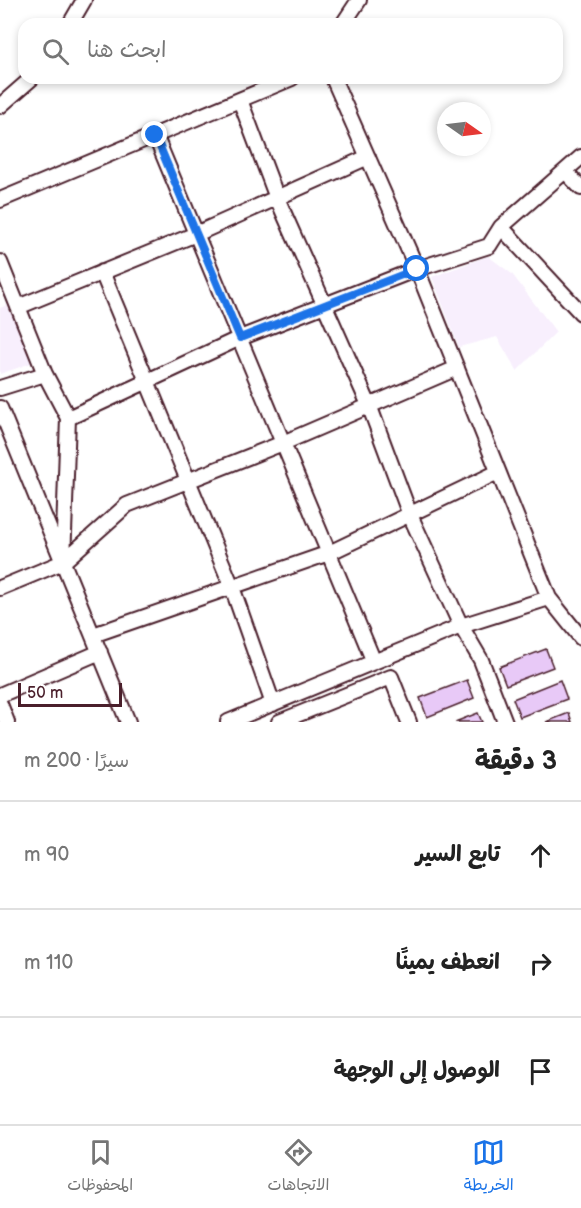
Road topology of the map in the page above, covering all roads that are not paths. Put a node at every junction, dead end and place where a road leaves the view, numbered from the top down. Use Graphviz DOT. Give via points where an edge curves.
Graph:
graph roads {
  1 [pos="84,0"];
  2 [pos="359,0"];
  3 [pos="74,18"];
  4 [pos="347,18"];
  5 [pos="25,84"];
  6 [pos="278,84"];
  7 [pos="336,84"];
  8 [pos="240,100"];
  9 [pos="0,106"];
  10 [pos="155,135"];
  11 [pos="368,157"];
  12 [pos="581,157"];
  13 [pos="565,171"];
  14 [pos="581,188"];
  15 [pos="277,198"];
  16 [pos="0,200"];
  17 [pos="501,227"];
  18 [pos="196,234"];
  19 [pos="0,262"];
  20 [pos="417,269"];
  21 [pos="102,272"];
  22 [pos="325,305"];
  23 [pos="18,307"];
  24 [pos="581,312"];
  25 [pos="240,338"];
  26 [pos="457,368"];
  27 [pos="45,374"];
  28 [pos="145,382"];
  29 [pos="0,388"];
  30 [pos="369,405"];
  31 [pos="0,408"];
  32 [pos="68,417"];
  33 [pos="283,443"];
  34 [pos="498,472"];
  35 [pos="187,481"];
  36 [pos="410,515"];
  37 [pos="329,554"];
  38 [pos="63,562"];
  39 [pos="232,587"];
  40 [pos="0,588"];
  41 [pos="549,598"];
  42 [pos="461,627"];
  43 [pos="93,635"];
  44 [pos="581,638"];
  45 [pos="100,652"];
  46 [pos="374,662"];
  47 [pos="0,695"];
  48 [pos="0,704"];
  49 [pos="273,704"];
  50 [pos="307,717"];
  51 [pos="7,722"];
  52 [pos="128,722"];
  53 [pos="228,722"];
  54 [pos="279,722"];
  55 [pos="409,722"];
  56 [pos="505,722"];
  1 -- 3 [label="street"];
  2 -- 4 [label="street"];
  5 -- 9 [label="street"];
  6 -- 8 [label="street"];
  7 -- 11 [label="street"];
  8 -- 10 [label="street"];
  8 -- 15 [label="street"];
  10 -- 16 [label="street"];
  10 -- 18 [label="street"];
  11 -- 15 [label="street"];
  11 -- 20 [label="street"];
  12 -- 13 [label="street"];
  13 -- 14 [label="street"];
  13 -- 17 [label="street"];
  15 -- 18 [label="street"];
  15 -- 22 [label="street"];
  17 -- 20 [label="street" via="489,246"];
  17 -- 24 [label="street"];
  18 -- 21 [label="street"];
  18 -- 25 [label="street"];
  19 -- 23 [label="street"];
  20 -- 22 [label="street"];
  20 -- 26 [label="street"];
  21 -- 23 [label="street"];
  21 -- 28 [label="street"];
  22 -- 25 [label="street"];
  22 -- 30 [label="street"];
  23 -- 27 [label="street"];
  25 -- 28 [label="street"];
  25 -- 33 [label="street"];
  26 -- 30 [label="street"];
  26 -- 34 [label="street"];
  27 -- 29 [label="street"];
  27 -- 32 [label="street"];
  28 -- 32 [label="street"];
  28 -- 35 [label="street"];
  30 -- 33 [label="street"];
  30 -- 36 [label="street"];
  31 -- 38 [label="street"];
  32 -- 38 [label="street"];
  33 -- 35 [label="street"];
  33 -- 37 [label="street"];
  34 -- 36 [label="street"];
  34 -- 41 [label="street"];
  35 -- 38 [label="street" via="127,506"];
  35 -- 39 [label="street"];
  36 -- 37 [label="street"];
  36 -- 42 [label="street"];
  37 -- 39 [label="street"];
  37 -- 46 [label="street"];
  38 -- 40 [label="street"];
  38 -- 43 [label="street"];
  39 -- 43 [label="street"];
  39 -- 49 [label="street"];
  41 -- 42 [label="street"];
  41 -- 44 [label="street"];
  42 -- 46 [label="street"];
  42 -- 56 [label="street" via="481,660"];
  43 -- 45 [label="street"];
  45 -- 47 [label="street"];
  45 -- 52 [label="street"];
  46 -- 49 [label="street"];
  48 -- 51 [label="street"];
  49 -- 53 [label="street"];
  50 -- 54 [label="street"];
  50 -- 55 [label="street" via="391,677"];
}
